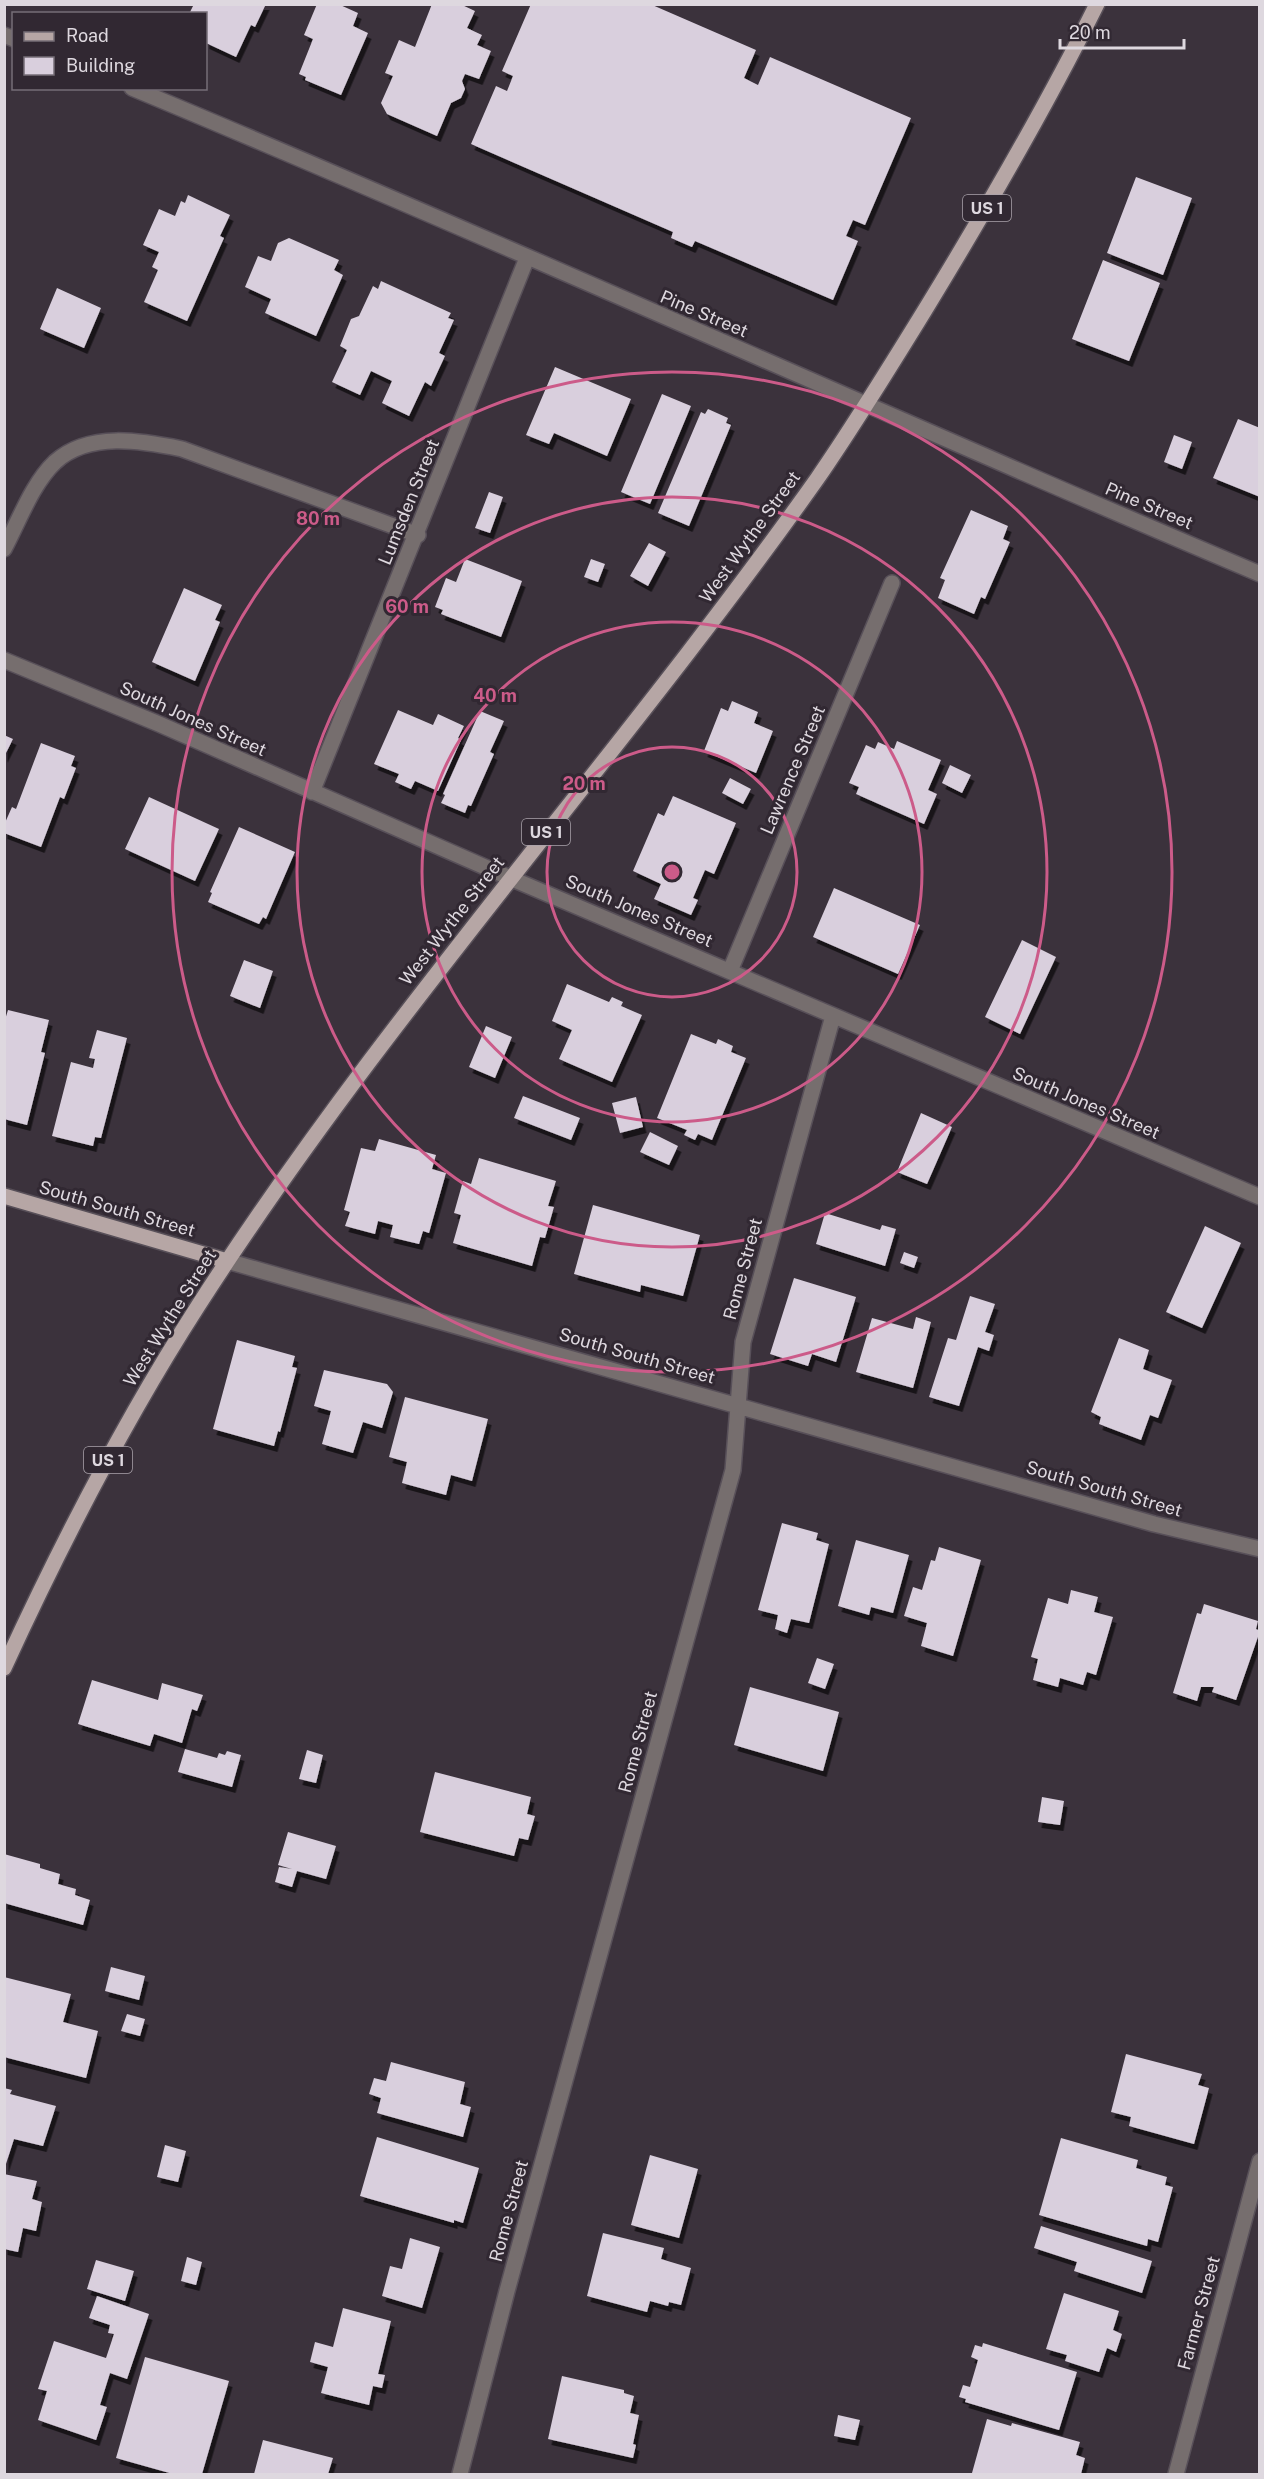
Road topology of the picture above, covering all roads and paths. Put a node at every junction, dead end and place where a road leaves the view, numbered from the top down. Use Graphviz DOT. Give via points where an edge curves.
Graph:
graph roads {
  1 [pos="1097,4"];
  2 [pos="137,90"];
  3 [pos="527,258"];
  4 [pos="866,405"];
  5 [pos="418,535"];
  6 [pos="4,549"];
  7 [pos="1260,574"];
  8 [pos="892,583"];
  9 [pos="4,660"];
  10 [pos="312,792"];
  11 [pos="510,878"];
  12 [pos="730,972"];
  13 [pos="833,1016"];
  14 [pos="4,1196"];
  15 [pos="1260,1197"];
  16 [pos="227,1261"];
  17 [pos="738,1405"];
  18 [pos="1260,1549"];
  19 [pos="4,1668"];
  20 [pos="1260,2161"];
  21 [pos="460,2475"];
  22 [pos="1176,2475"];
  1 -- 4 [label="main road, West Wythe Street / US 1" via="999,189"];
  2 -- 3 [label="street, Pine Street"];
  3 -- 4 [label="street, Pine Street"];
  3 -- 5 [label="street, Lumsden Street"];
  4 -- 7 [label="street, Pine Street"];
  4 -- 11 [label="main road, West Wythe Street / US 1" via="728,600"];
  5 -- 6 [label="street" via="182,449 146,442 102,441 75,449 55,462 36,487"];
  5 -- 10 [label="street, Lumsden Street"];
  8 -- 12 [label="street, Lawrence Street"];
  9 -- 10 [label="street, South Jones Street"];
  10 -- 11 [label="street, South Jones Street"];
  11 -- 12 [label="street, South Jones Street"];
  11 -- 16 [label="main road, West Wythe Street / US 1" via="339,1100"];
  12 -- 13 [label="street, South Jones Street"];
  13 -- 15 [label="street, South Jones Street"];
  13 -- 17 [label="street, Rome Street" via="744,1342"];
  14 -- 16 [label="main road, South South Street"];
  16 -- 17 [label="street, South South Street"];
  16 -- 19 [label="main road, West Wythe Street / US 1" via="124,1430 45,1579"];
  17 -- 18 [label="street, South South Street" via="1154,1524"];
  17 -- 21 [label="street, Rome Street" via="733,1470 507,2290"];
  20 -- 22 [label="street, Farmer Street"];
}
